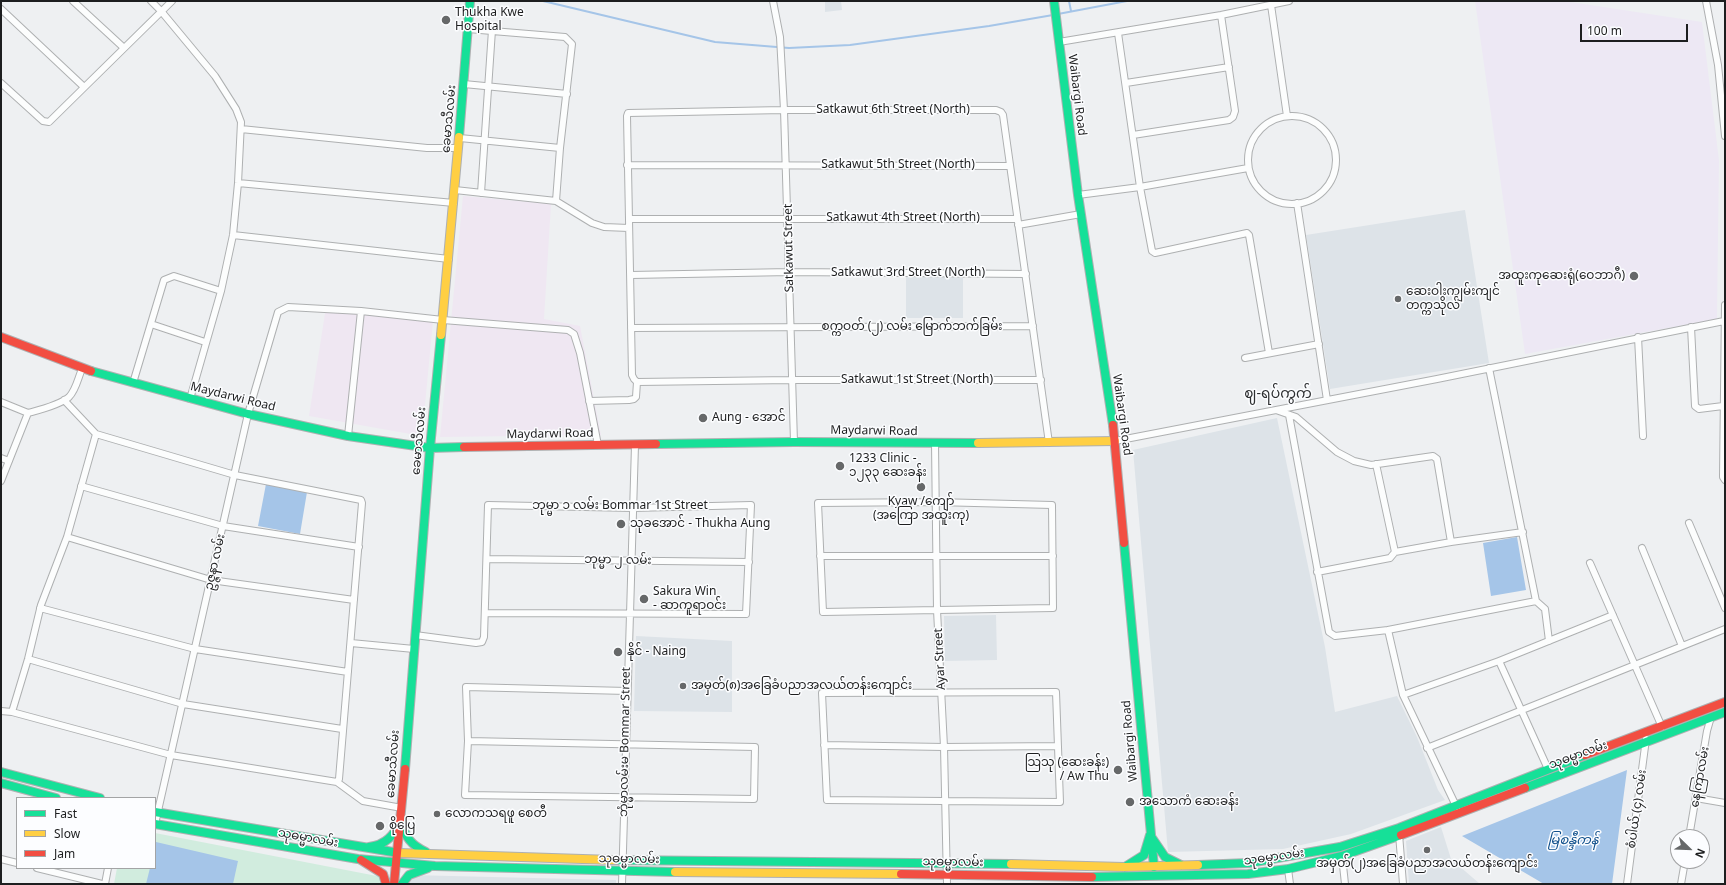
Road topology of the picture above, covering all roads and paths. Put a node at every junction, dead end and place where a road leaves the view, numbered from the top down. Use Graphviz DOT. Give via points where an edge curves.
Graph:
graph roads {
  1 [pos="74,1"];
  2 [pos="150,1"];
  3 [pos="172,1"];
  4 [pos="470,1"];
  5 [pos="773,1"];
  6 [pos="1054,1"];
  7 [pos="1289,1"];
  8 [pos="1706,4"];
  9 [pos="1271,5"];
  10 [pos="1,9"];
  11 [pos="161,11"];
  12 [pos="1221,15"];
  13 [pos="468,29"];
  14 [pos="492,30"];
  15 [pos="1118,32"];
  16 [pos="1059,42"];
  17 [pos="124,48"];
  18 [pos="1229,67"];
  19 [pos="1,83"];
  20 [pos="1126,83"];
  21 [pos="464,84"];
  22 [pos="84,87"];
  23 [pos="489,87"];
  24 [pos="567,94"];
  25 [pos="784,110"];
  26 [pos="1287,116"];
  27 [pos="241,128"];
  28 [pos="1133,135"];
  29 [pos="1725,136"];
  30 [pos="460,138"];
  31 [pos="485,140"];
  32 [pos="458,148"];
  33 [pos="560,148"];
  34 [pos="787,164"];
  35 [pos="627,165"];
  36 [pos="1010,166"];
  37 [pos="1248,168"];
  38 [pos="238,183"];
  39 [pos="1140,187"];
  40 [pos="455,190"];
  41 [pos="481,193"];
  42 [pos="1078,195"];
  43 [pos="556,201"];
  44 [pos="454,203"];
  45 [pos="1297,204"];
  46 [pos="1081,214"];
  47 [pos="788,218"];
  48 [pos="629,219"];
  49 [pos="1018,222"];
  50 [pos="629,228"];
  51 [pos="233,235"];
  52 [pos="449,259"];
  53 [pos="790,272"];
  54 [pos="1026,274"];
  55 [pos="631,275"];
  56 [pos="222,291"];
  57 [pos="1725,305"];
  58 [pos="361,311"];
  59 [pos="443,320"];
  60 [pos="1724,321"];
  61 [pos="151,324"];
  62 [pos="1034,326"];
  63 [pos="1691,327"];
  64 [pos="631,328"];
  65 [pos="790,328"];
  66 [pos="1638,337"];
  67 [pos="1,338"];
  68 [pos="205,342"];
  69 [pos="1319,344"];
  70 [pos="1269,353"];
  71 [pos="1244,358"];
  72 [pos="1489,368"];
  73 [pos="82,369"];
  74 [pos="792,380"];
  75 [pos="1041,380"];
  76 [pos="637,382"];
  77 [pos="133,383"];
  78 [pos="190,399"];
  79 [pos="64,400"];
  80 [pos="1327,400"];
  81 [pos="589,401"];
  82 [pos="1,402"];
  83 [pos="1724,406"];
  84 [pos="1276,410"];
  85 [pos="28,413"];
  86 [pos="248,414"];
  87 [pos="1289,415"];
  88 [pos="96,434"];
  89 [pos="348,436"];
  90 [pos="1643,436"];
  91 [pos="1115,441"];
  92 [pos="794,442"];
  93 [pos="935,443"];
  94 [pos="1049,443"];
  95 [pos="598,445"];
  96 [pos="635,445"];
  97 [pos="430,448"];
  98 [pos="1,458"];
  99 [pos="9,461"];
  100 [pos="1376,464"];
  101 [pos="235,475"];
  102 [pos="1725,480"];
  103 [pos="1,481"];
  104 [pos="81,486"];
  105 [pos="936,502"];
  106 [pos="633,508"];
  107 [pos="1689,523"];
  108 [pos="223,526"];
  109 [pos="1523,532"];
  110 [pos="67,537"];
  111 [pos="1452,542"];
  112 [pos="359,547"];
  113 [pos="1642,548"];
  114 [pos="1395,552"];
  115 [pos="820,556"];
  116 [pos="1053,556"];
  117 [pos="937,557"];
  118 [pos="487,559"];
  119 [pos="631,560"];
  120 [pos="749,562"];
  121 [pos="1590,563"];
  122 [pos="1317,572"];
  123 [pos="211,580"];
  124 [pos="354,600"];
  125 [pos="1536,601"];
  126 [pos="40,608"];
  127 [pos="1725,608"];
  128 [pos="937,610"];
  129 [pos="485,613"];
  130 [pos="629,615"];
  131 [pos="1613,616"];
  132 [pos="1725,629"];
  133 [pos="1388,630"];
  134 [pos="415,635"];
  135 [pos="1549,641"];
  136 [pos="351,643"];
  137 [pos="1682,646"];
  138 [pos="195,649"];
  139 [pos="414,649"];
  140 [pos="28,660"];
  141 [pos="1499,661"];
  142 [pos="1634,665"];
  143 [pos="348,672"];
  144 [pos="627,691"];
  145 [pos="941,692"];
  146 [pos="1403,695"];
  147 [pos="1725,702"];
  148 [pos="183,704"];
  149 [pos="1521,710"];
  150 [pos="1,711"];
  151 [pos="12,712"];
  152 [pos="1725,712"];
  153 [pos="1711,717"];
  154 [pos="1662,727"];
  155 [pos="342,729"];
  156 [pos="1646,734"];
  157 [pos="468,741"];
  158 [pos="1647,742"];
  159 [pos="625,743"];
  160 [pos="824,745"];
  161 [pos="1058,746"];
  162 [pos="944,747"];
  163 [pos="1427,748"];
  164 [pos="171,755"];
  165 [pos="1548,769"];
  166 [pos="1,772"];
  167 [pos="338,782"];
  168 [pos="1,784"];
  169 [pos="624,796"];
  170 [pos="52,797"];
  171 [pos="96,797"];
  172 [pos="1696,798"];
  173 [pos="945,802"];
  174 [pos="1725,803"];
  175 [pos="402,808"];
  176 [pos="1457,810"];
  177 [pos="156,813"];
  178 [pos="401,821"];
  179 [pos="156,824"];
  180 [pos="1690,829"];
  181 [pos="1399,832"];
  182 [pos="1150,835"];
  183 [pos="360,847"];
  184 [pos="397,853"];
  185 [pos="435,855"];
  186 [pos="1342,856"];
  187 [pos="1,859"];
  188 [pos="358,859"];
  189 [pos="622,860"];
  190 [pos="16,863"];
  191 [pos="946,863"];
  192 [pos="396,864"];
  193 [pos="1182,865"];
  194 [pos="435,866"];
  195 [pos="1124,867"];
  196 [pos="1154,867"];
  197 [pos="41,869"];
  198 [pos="108,869"];
  199 [pos="1288,869"];
  200 [pos="1684,869"];
  201 [pos="622,871"];
  202 [pos="947,874"];
  203 [pos="1185,876"];
  204 [pos="1126,877"];
  205 [pos="1155,880"];
  206 [pos="104,884"];
  207 [pos="386,884"];
  208 [pos="394,884"];
  209 [pos="402,884"];
  210 [pos="622,884"];
  211 [pos="947,884"];
  212 [pos="1141,884"];
  213 [pos="1169,884"];
  214 [pos="1290,884"];
  215 [pos="1345,884"];
  216 [pos="1403,884"];
  217 [pos="1627,884"];
  218 [pos="1681,884"];
  1 -- 17 [label="street"];
  2 -- 11 [label="street"];
  3 -- 11 [label="street"];
  4 -- 13 [label="main road, ခေမာသီလမ်း"];
  5 -- 25 [label="street, Satkawut Street" via="780,37"];
  6 -- 16 [label="main road, Waibargi Road"];
  7 -- 9 [label="street"];
  8 -- 29 [label="street" via="1718,65"];
  9 -- 12 [label="street"];
  9 -- 26 [label="street"];
  10 -- 22 [label="street"];
  11 -- 17 [label="street"];
  11 -- 27 [label="street" via="215,76 240,117"];
  12 -- 15 [label="street"];
  12 -- 18 [label="street"];
  13 -- 14 [label="street"];
  13 -- 21 [label="main road, ခေမာသီလမ်း"];
  14 -- 23 [label="street"];
  14 -- 24 [label="street" via="569,39 572,44"];
  15 -- 16 [label="street"];
  15 -- 20 [label="street"];
  16 -- 42 [label="main road, Waibargi Road"];
  17 -- 22 [label="street"];
  18 -- 20 [label="street"];
  18 -- 28 [label="street" via="1235,110 1229,120"];
  19 -- 22 [label="street" via="46,122 49,122"];
  20 -- 28 [label="street"];
  21 -- 23 [label="street"];
  21 -- 30 [label="main road, ခေမာသီလမ်း"];
  23 -- 24 [label="street"];
  23 -- 31 [label="street"];
  24 -- 33 [label="street"];
  25 -- 34 [label="street, Satkawut Street"];
  25 -- 35 [label="street, Satkawut 6th Street (North)" via="628,113"];
  25 -- 36 [label="street, Satkawut 6th Street (North)" via="1001,112"];
  26 -- 37 [label="street" via="1270,121 1257,132 1249,148"];
  26 -- 45 [label="street" via="1304,117 1319,124 1330,138 1335,150 1335,171 1327,187 1314,198"];
  27 -- 32 [label="street" via="427,148"];
  27 -- 38 [label="street"];
  28 -- 39 [label="street"];
  30 -- 31 [label="street"];
  30 -- 32 [label="main road, ခေမာသီလမ်း"];
  31 -- 33 [label="street"];
  31 -- 41 [label="street"];
  32 -- 40 [label="main road, ခေမာသီလမ်း"];
  33 -- 43 [label="street"];
  34 -- 35 [label="street, Satkawut 5th Street (North)"];
  34 -- 36 [label="street, Satkawut 5th Street (North)"];
  34 -- 47 [label="street, Satkawut Street"];
  35 -- 48 [label="street"];
  36 -- 49 [label="street"];
  37 -- 39 [label="street"];
  37 -- 45 [label="street" via="1254,182 1265,195 1280,202"];
  38 -- 44 [label="street"];
  38 -- 51 [label="street"];
  39 -- 42 [label="street"];
  39 -- 70 [label="street" via="1152,251 1156,253 1247,233 1249,235"];
  40 -- 41 [label="street"];
  40 -- 44 [label="main road, ခေမာသီလမ်း"];
  41 -- 43 [label="street"];
  42 -- 46 [label="main road, Waibargi Road"];
  43 -- 50 [label="street" via="592,223 604,227"];
  44 -- 52 [label="main road, ခေမာသီလမ်း"];
  45 -- 69 [label="street"];
  46 -- 49 [label="street, Satkawut 4th Street (North)"];
  46 -- 91 [label="main road, Waibargi Road"];
  47 -- 48 [label="street, Satkawut 4th Street (North)"];
  47 -- 49 [label="street, Satkawut 4th Street (North)"];
  47 -- 53 [label="street, Satkawut Street"];
  48 -- 50 [label="street"];
  49 -- 54 [label="street"];
  50 -- 55 [label="street"];
  51 -- 52 [label="street"];
  51 -- 56 [label="street"];
  52 -- 59 [label="main road, ခေမာသီလမ်း"];
  53 -- 54 [label="street, Satkawut 3rd Street (North)"];
  53 -- 55 [label="street, Satkawut 3rd Street (North)"];
  53 -- 65 [label="street, Satkawut Street"];
  54 -- 62 [label="street"];
  55 -- 64 [label="street"];
  56 -- 61 [label="street" via="174,276 169,277 164,280"];
  56 -- 68 [label="street"];
  57 -- 60 [label="street"];
  58 -- 59 [label="street"];
  58 -- 86 [label="street, ဥဇ္ဇနာ လမ်း" via="288,307 278,312"];
  58 -- 89 [label="street"];
  59 -- 81 [label="street" via="568,330 574,334 580,353"];
  59 -- 97 [label="main road, ခေမာသီလမ်း"];
  60 -- 63 [label="street"];
  60 -- 83 [label="street"];
  61 -- 68 [label="street"];
  61 -- 77 [label="street"];
  62 -- 65 [label="street, စက္ကဝတ် (၂) လမ်း မြောက်ဘက်ခြမ်း"];
  62 -- 75 [label="street"];
  63 -- 66 [label="street"];
  63 -- 83 [label="street" via="1694,406 1699,409"];
  64 -- 65 [label="street, စက္ကဝတ် (၂) လမ်း မြောက်ဘက်ခြမ်း"];
  64 -- 76 [label="street" via="632,375"];
  65 -- 74 [label="street, Satkawut Street"];
  66 -- 72 [label="street"];
  66 -- 90 [label="street"];
  67 -- 73 [label="main road, Maydarwi Road"];
  68 -- 78 [label="street"];
  69 -- 70 [label="street"];
  69 -- 80 [label="street"];
  70 -- 71 [label="street"];
  72 -- 80 [label="street"];
  72 -- 109 [label="street"];
  73 -- 77 [label="main road, Maydarwi Road"];
  73 -- 79 [label="street" via="74,390"];
  74 -- 75 [label="street, Satkawut 1st Street (North)"];
  74 -- 76 [label="street, Satkawut 1st Street (North)"];
  74 -- 92 [label="street, Satkawut Street"];
  75 -- 94 [label="street"];
  76 -- 81 [label="street" via="634,399"];
  77 -- 78 [label="main road, Maydarwi Road"];
  78 -- 86 [label="main road, Maydarwi Road"];
  79 -- 85 [label="street"];
  79 -- 88 [label="street"];
  80 -- 84 [label="street"];
  81 -- 95 [label="street"];
  82 -- 85 [label="street"];
  83 -- 102 [label="street"];
  84 -- 87 [label="street"];
  84 -- 91 [label="street"];
  85 -- 99 [label="street"];
  86 -- 89 [label="main road, Maydarwi Road"];
  86 -- 101 [label="street, ဥဇ္ဇနာ လမ်း"];
  87 -- 100 [label="street" via="1296,417 1337,452 1354,461"];
  87 -- 122 [label="street"];
  88 -- 101 [label="street"];
  88 -- 104 [label="street"];
  89 -- 97 [label="main road, Maydarwi Road"];
  91 -- 94 [label="main road, Maydarwi Road"];
  91 -- 182 [label="main road, Waibargi Road"];
  92 -- 93 [label="main road, Maydarwi Road"];
  92 -- 96 [label="main road, Maydarwi Road"];
  93 -- 94 [label="main road, Maydarwi Road"];
  93 -- 105 [label="street, Ayar Street"];
  95 -- 96 [label="main road, Maydarwi Road"];
  95 -- 97 [label="main road, Maydarwi Road"];
  96 -- 106 [label="street, ဘုံမ္မာလမ်းမ Bommar Street"];
  97 -- 134 [label="main road, ခေမာသီလမ်း"];
  98 -- 99 [label="street"];
  99 -- 103 [label="street"];
  100 -- 111 [label="street" via="1433,456 1437,459"];
  100 -- 114 [label="street"];
  101 -- 108 [label="street, ဥဇ္ဇနာ လမ်း"];
  101 -- 112 [label="street" via="359,498 362,503"];
  104 -- 108 [label="street"];
  104 -- 110 [label="street"];
  105 -- 115 [label="street" via="818,503"];
  105 -- 116 [label="street" via="1052,505"];
  105 -- 117 [label="street, Ayar Street"];
  106 -- 118 [label="street, ဘုမ္မာ ၁ လမ်း Bommar 1st Street" via="488,505"];
  106 -- 119 [label="street, ဘုံမ္မာလမ်းမ Bommar Street"];
  106 -- 120 [label="street, ဘုမ္မာ ၁ လမ်း Bommar 1st Street" via="751,505"];
  107 -- 127 [label="street"];
  108 -- 112 [label="street"];
  108 -- 123 [label="street, ဥဇ္ဇနာ လမ်း"];
  109 -- 111 [label="street"];
  109 -- 125 [label="street"];
  110 -- 123 [label="street"];
  110 -- 126 [label="street"];
  111 -- 114 [label="street"];
  112 -- 124 [label="street"];
  113 -- 137 [label="street"];
  114 -- 122 [label="street" via="1390,558"];
  115 -- 117 [label="street"];
  115 -- 128 [label="street" via="823,612"];
  116 -- 117 [label="street"];
  116 -- 128 [label="street" via="1053,608"];
  117 -- 128 [label="street, Ayar Street"];
  118 -- 119 [label="street, ဘုမ္မာ ၂ လမ်း"];
  118 -- 129 [label="street"];
  119 -- 120 [label="street, ဘုမ္မာ ၂ လမ်း"];
  119 -- 130 [label="street, ဘုံမ္မာလမ်းမ Bommar Street"];
  120 -- 130 [label="street" via="746,614"];
  121 -- 131 [label="street"];
  122 -- 133 [label="street" via="1329,632 1332,635"];
  123 -- 124 [label="street"];
  123 -- 138 [label="street, ဥဇ္ဇနာ လမ်း"];
  124 -- 136 [label="street"];
  125 -- 133 [label="street"];
  125 -- 135 [label="street" via="1544,609"];
  126 -- 138 [label="street"];
  126 -- 140 [label="street"];
  128 -- 145 [label="street, Ayar Street"];
  129 -- 130 [label="street"];
  129 -- 134 [label="street" via="482,642"];
  130 -- 144 [label="street, ဘုံမ္မာလမ်းမ Bommar Street"];
  131 -- 135 [label="street"];
  131 -- 142 [label="street"];
  132 -- 137 [label="street"];
  133 -- 146 [label="street"];
  134 -- 139 [label="main road, ခေမာသီလမ်း"];
  135 -- 141 [label="street"];
  136 -- 139 [label="street"];
  136 -- 143 [label="street"];
  137 -- 142 [label="street"];
  138 -- 143 [label="street"];
  138 -- 148 [label="street, ဥဇ္ဇနာ လမ်း"];
  139 -- 175 [label="main road, ခေမာသီလမ်း"];
  140 -- 148 [label="street"];
  140 -- 151 [label="street"];
  141 -- 146 [label="street"];
  141 -- 149 [label="street"];
  142 -- 149 [label="street"];
  142 -- 154 [label="street"];
  143 -- 155 [label="street"];
  144 -- 157 [label="street" via="466,687"];
  144 -- 159 [label="street, ဘုံမ္မာလမ်းမ Bommar Street"];
  145 -- 160 [label="street" via="822,692"];
  145 -- 161 [label="street" via="1056,692"];
  145 -- 162 [label="street, Ayar Street"];
  146 -- 163 [label="street"];
  147 -- 154 [label="main road, သုဓမ္မာလမ်း"];
  148 -- 155 [label="street"];
  148 -- 164 [label="street, ဥဇ္ဇနာ လမ်း"];
  149 -- 163 [label="street"];
  149 -- 165 [label="street"];
  150 -- 151 [label="street"];
  151 -- 164 [label="street"];
  152 -- 153 [label="main road, သုဓမ္မာလမ်း"];
  153 -- 158 [label="main road, သုဓမ္မာလမ်း"];
  153 -- 172 [label="street, နေကြာလမ်း"];
  154 -- 156 [label="main road, သုဓမ္မာလမ်း"];
  155 -- 167 [label="street"];
  156 -- 158 [label="street, စံပါယ် (၄) လမ်း"];
  156 -- 165 [label="main road, သုဓမ္မာလမ်း"];
  157 -- 159 [label="street"];
  157 -- 169 [label="street" via="465,795"];
  158 -- 176 [label="main road, သုဓမ္မာလမ်း"];
  158 -- 217 [label="street, စံပါယ် (၄) လမ်း"];
  159 -- 169 [label="street, ဘုံမ္မာလမ်းမ Bommar Street"];
  159 -- 169 [label="street" via="755,747 754,799"];
  160 -- 162 [label="street"];
  160 -- 173 [label="street" via="827,800"];
  161 -- 162 [label="street"];
  161 -- 173 [label="street" via="1060,802"];
  162 -- 173 [label="street, Ayar Street"];
  163 -- 176 [label="street"];
  164 -- 167 [label="street"];
  164 -- 177 [label="street, ဥဇ္ဇနာ လမ်း"];
  165 -- 176 [label="main road, သုဓမ္မာလမ်း"];
  166 -- 171 [label="main road"];
  167 -- 175 [label="street" via="364,801"];
  168 -- 170 [label="main road"];
  169 -- 189 [label="street, ဘုံမ္မာလမ်းမ Bommar Street"];
  172 -- 174 [label="street"];
  172 -- 180 [label="street, နေကြာလမ်း"];
  173 -- 191 [label="street, Ayar Street"];
  175 -- 178 [label="main road, ခေမာသီလမ်း"];
  176 -- 181 [label="main road, သုဓမ္မာလမ်း"];
  177 -- 183 [label="main road, သုဓမ္မာလမ်း"];
  178 -- 183 [label="main road" via="393,837 376,847"];
  178 -- 184 [label="main road, ခေမာသီလမ်း"];
  178 -- 185 [label="main road" via="404,834 415,847"];
  179 -- 188 [label="main road, သုဓမ္မာလမ်း"];
  181 -- 186 [label="main road, သုဓမ္မာလမ်း"];
  181 -- 193 [label="main road, သုဓမ္မာလမ်း" via="1340,847 1264,861"];
  181 -- 216 [label="street"];
  182 -- 193 [label="main road" via="1165,857"];
  182 -- 195 [label="main road" via="1144,855"];
  182 -- 196 [label="main road, Waibargi Road"];
  183 -- 184 [label="main road, သုဓမ္မာလမ်း"];
  184 -- 185 [label="main road, သုဓမ္မာလမ်း"];
  184 -- 192 [label="main road, ခေမာသီလမ်း"];
  185 -- 189 [label="main road, သုဓမ္မာလမ်း"];
  186 -- 199 [label="main road, သုဓမ္မာလမ်း"];
  186 -- 215 [label="street"];
  187 -- 190 [label="street"];
  188 -- 192 [label="main road, သုဓမ္မာလမ်း"];
  188 -- 207 [label="main road" via="383,874"];
  189 -- 191 [label="main road, သုဓမ္မာလမ်း"];
  189 -- 201 [label="street, ဘုံမ္မာလမ်းမ Bommar Street"];
  191 -- 195 [label="main road, သုဓမ္မာလမ်း"];
  191 -- 202 [label="street, Ayar Street"];
  192 -- 194 [label="main road, သုဓမ္မာလမ်း"];
  192 -- 208 [label="main road, ခေမာသီလမ်း"];
  193 -- 196 [label="main road, သုဓမ္မာလမ်း"];
  194 -- 201 [label="main road, သုဓမ္မာလမ်း"];
  194 -- 209 [label="main road" via="417,871 404,879"];
  195 -- 196 [label="main road, သုဓမ္မာလမ်း"];
  196 -- 205 [label="main road, Waibargi Road"];
  197 -- 206 [label="street"];
  198 -- 206 [label="street"];
  199 -- 203 [label="main road, သုဓမ္မာလမ်း" via="1248,874"];
  199 -- 214 [label="street"];
  200 -- 218 [label="street"];
  201 -- 202 [label="main road, သုဓမ္မာလမ်း"];
  201 -- 210 [label="street, ဘုံမ္မာလမ်းမ Bommar Street"];
  202 -- 204 [label="main road, သုဓမ္မာလမ်း"];
  202 -- 211 [label="street, Ayar Street"];
  203 -- 205 [label="main road, သုဓမ္မာလမ်း"];
  203 -- 213 [label="main road"];
  204 -- 205 [label="main road, သုဓမ္မာလမ်း"];
  204 -- 212 [label="main road"];
}
